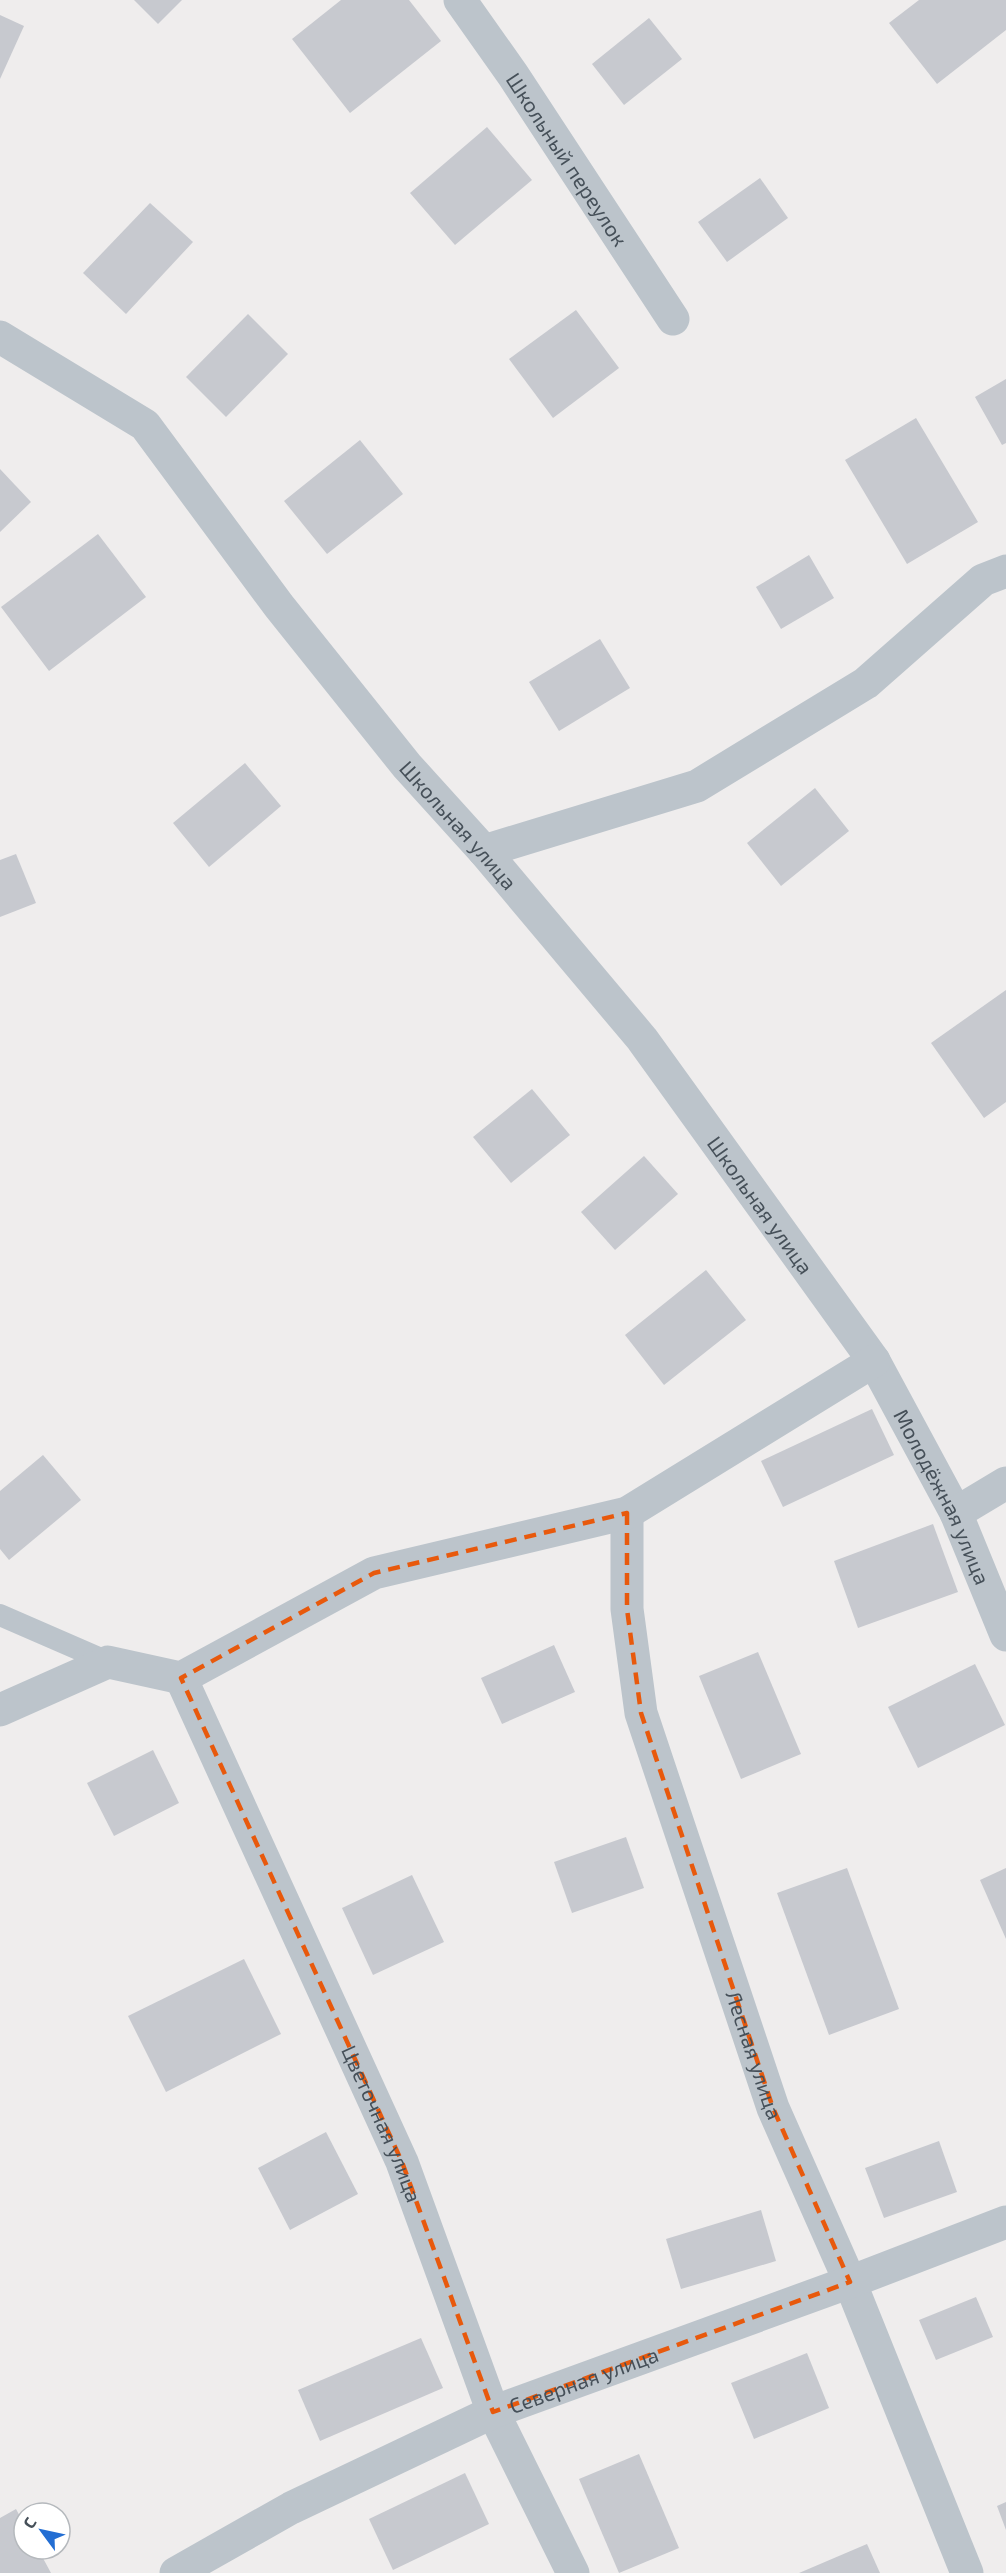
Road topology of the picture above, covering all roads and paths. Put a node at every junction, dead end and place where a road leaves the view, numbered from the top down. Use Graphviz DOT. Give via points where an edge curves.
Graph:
graph roads {
  1 [pos="460,0"];
  2 [pos="673,319"];
  3 [pos="0,336"];
  4 [pos="1006,571"];
  5 [pos="484,851"];
  6 [pos="874,1361"];
  7 [pos="1006,1483"];
  8 [pos="627,1513"];
  9 [pos="956,1513"];
  10 [pos="0,1615"];
  11 [pos="1006,1635"];
  12 [pos="108,1662"];
  13 [pos="181,1678"];
  14 [pos="0,1710"];
  15 [pos="1006,2222"];
  16 [pos="850,2282"];
  17 [pos="493,2412"];
  18 [pos="176,2573"];
  19 [pos="573,2573"];
  20 [pos="967,2573"];
  1 -- 2 [label="street, Школьный переулок"];
  3 -- 5 [label="street, Школьная улица" via="145,425 279,606 407,766"];
  4 -- 5 [label="street" via="983,580 866,683 697,786"];
  5 -- 6 [label="street, Школьная улица" via="642,1039"];
  6 -- 8 [label="street"];
  6 -- 9 [label="street, Молодёжная улица"];
  7 -- 9 [label="street"];
  8 -- 13 [label="street" via="374,1574"];
  8 -- 16 [label="street, Лесная улица" via="627,1609 641,1713 773,2108"];
  9 -- 11 [label="street, Молодёжная улица"];
  10 -- 12 [label="lane"];
  12 -- 13 [label="street"];
  12 -- 14 [label="street"];
  13 -- 17 [label="street, Цветочная улица" via="402,2162"];
  15 -- 16 [label="street, Северная улица"];
  16 -- 17 [label="street, Северная улица"];
  16 -- 20 [label="street, Лесная улица"];
  17 -- 18 [label="street, Северная улица" via="291,2508"];
  17 -- 19 [label="street, Цветочная улица"];
}
